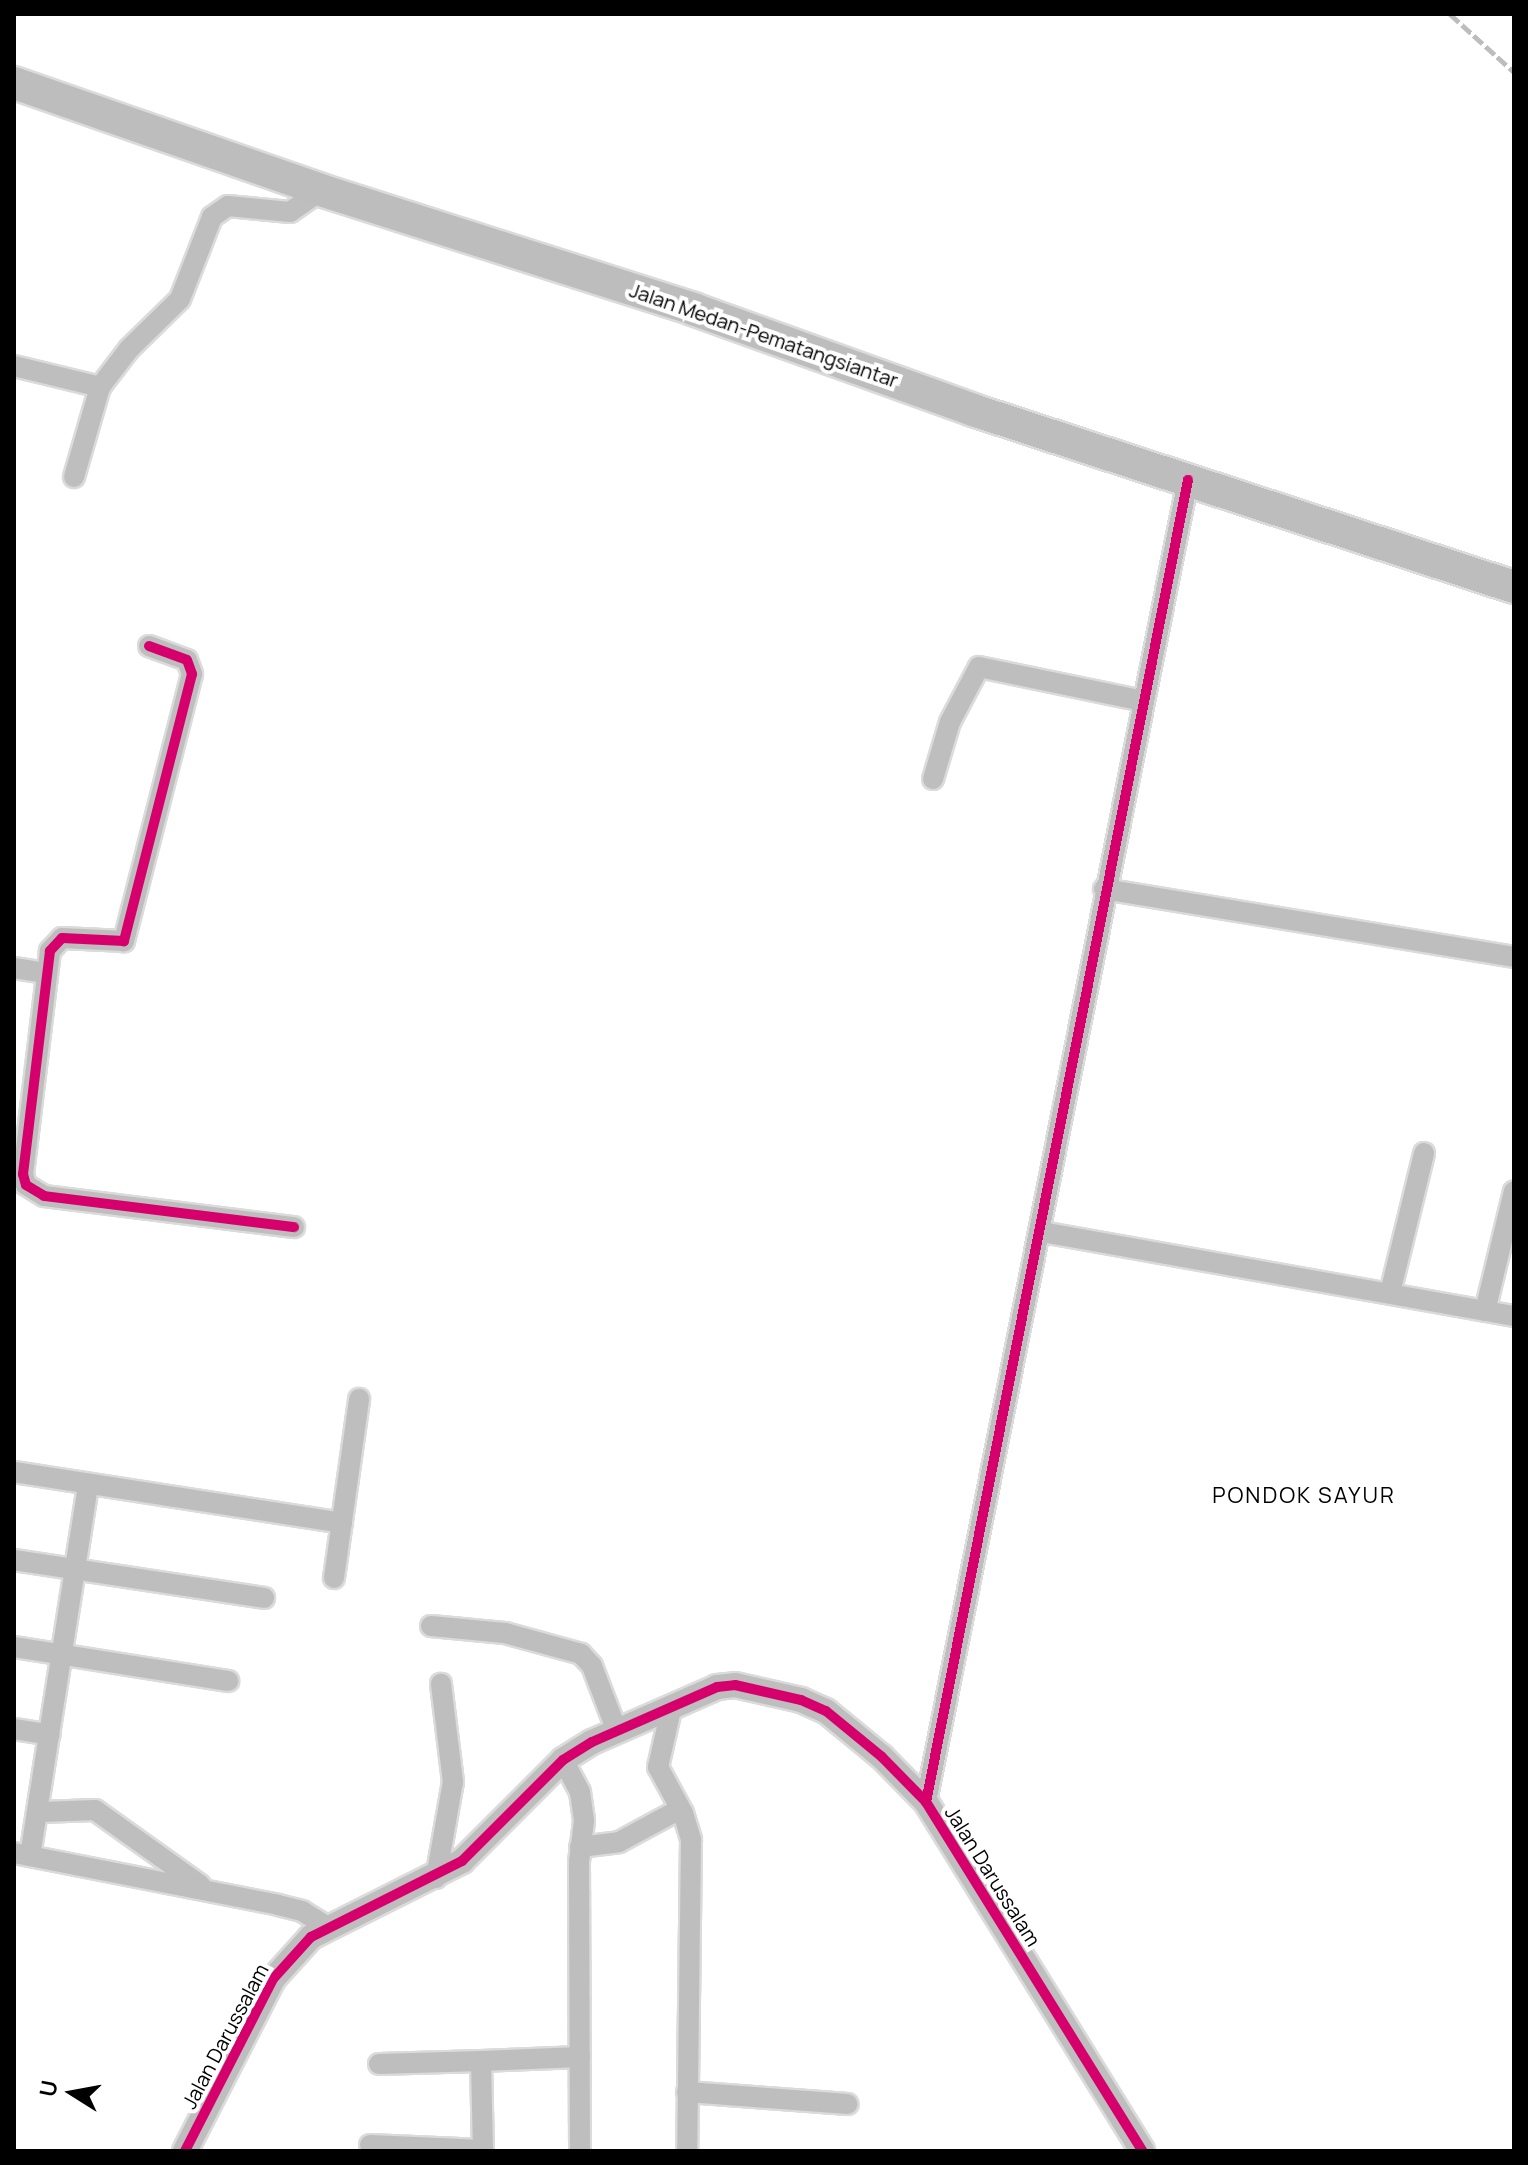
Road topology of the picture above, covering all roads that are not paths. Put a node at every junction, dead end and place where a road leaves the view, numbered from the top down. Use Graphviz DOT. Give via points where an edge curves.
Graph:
graph roads {
  1 [pos="14,83"];
  2 [pos="321,190"];
  3 [pos="14,366"];
  4 [pos="100,387"];
  5 [pos="74,477"];
  6 [pos="1188,480"];
  7 [pos="1514,587"];
  8 [pos="149,646"];
  9 [pos="1143,701"];
  10 [pos="933,779"];
  11 [pos="1104,889"];
  12 [pos="1514,957"];
  13 [pos="14,968"];
  14 [pos="47,973"];
  15 [pos="1424,1153"];
  16 [pos="20,1188"];
  17 [pos="1514,1191"];
  18 [pos="294,1227"];
  19 [pos="1042,1232"];
  20 [pos="1390,1293"];
  21 [pos="1485,1311"];
  22 [pos="1514,1316"];
  23 [pos="359,1399"];
  24 [pos="14,1472"];
  25 [pos="88,1485"];
  26 [pos="342,1523"];
  27 [pos="14,1560"];
  28 [pos="76,1569"];
  29 [pos="334,1578"];
  30 [pos="264,1598"];
  31 [pos="431,1626"];
  32 [pos="14,1647"];
  33 [pos="62,1654"];
  34 [pos="228,1681"];
  35 [pos="441,1684"];
  36 [pos="672,1705"];
  37 [pos="14,1729"];
  38 [pos="617,1731"];
  39 [pos="50,1735"];
  40 [pos="563,1760"];
  41 [pos="926,1802"];
  42 [pos="680,1809"];
  43 [pos="41,1812"];
  44 [pos="580,1847"];
  45 [pos="22,1855"];
  46 [pos="436,1878"];
  47 [pos="234,1897"];
  48 [pos="326,1926"];
  49 [pos="580,2057"];
  50 [pos="481,2061"];
  51 [pos="379,2064"];
  52 [pos="687,2092"];
  53 [pos="848,2104"];
  54 [pos="370,2145"];
  55 [pos="185,2151"];
  56 [pos="483,2151"];
  57 [pos="580,2151"];
  58 [pos="687,2151"];
  59 [pos="1142,2151"];
  1 -- 2 [label="highway, Jalan Medan-Pematangsiantar"];
  2 -- 4 [label="street" via="290,212 228,206 212,217 180,299 129,349"];
  2 -- 6 [label="highway, Jalan Medan-Pematangsiantar" via="693,309 973,410"];
  3 -- 4 [label="street"];
  4 -- 5 [label="street"];
  6 -- 7 [label="highway, Jalan Medan-Pematangsiantar"];
  6 -- 9 [label="street"];
  8 -- 14 [label="street" via="187,660 192,674 128,933 119,943 62,938 50,951"];
  9 -- 10 [label="street" via="979,667 950,722"];
  9 -- 11 [label="street"];
  11 -- 12 [label="street"];
  11 -- 19 [label="street"];
  13 -- 14 [label="street"];
  14 -- 16 [label="street"];
  15 -- 20 [label="street"];
  16 -- 18 [label="street" via="44,1196"];
  17 -- 21 [label="street"];
  19 -- 20 [label="street"];
  19 -- 41 [label="street"];
  20 -- 21 [label="street"];
  21 -- 22 [label="street"];
  23 -- 26 [label="street"];
  24 -- 25 [label="street"];
  25 -- 26 [label="street"];
  25 -- 28 [label="street"];
  26 -- 29 [label="street"];
  27 -- 28 [label="street"];
  28 -- 30 [label="street"];
  28 -- 33 [label="street"];
  31 -- 38 [label="street" via="505,1633 581,1654 592,1666"];
  32 -- 33 [label="street"];
  33 -- 34 [label="street"];
  33 -- 39 [label="street"];
  35 -- 46 [label="street" via="453,1782"];
  36 -- 38 [label="street, Jalan Darussalam"];
  36 -- 41 [label="street, Jalan Darussalam" via="735,1685 816,1705 858,1735"];
  36 -- 42 [label="street" via="658,1767"];
  37 -- 39 [label="street"];
  38 -- 40 [label="street, Jalan Darussalam"];
  39 -- 43 [label="street"];
  40 -- 44 [label="street" via="583,1804"];
  40 -- 46 [label="street, Jalan Darussalam" via="462,1861"];
  41 -- 59 [label="street, Jalan Darussalam"];
  42 -- 44 [label="street" via="619,1842"];
  42 -- 52 [label="street" via="691,1840"];
  43 -- 45 [label="street"];
  43 -- 47 [label="street" via="95,1810 193,1881"];
  44 -- 49 [label="street"];
  45 -- 47 [label="street"];
  46 -- 48 [label="street, Jalan Darussalam"];
  47 -- 48 [label="street" via="302,1911"];
  48 -- 55 [label="street, Jalan Darussalam" via="273,1979"];
  49 -- 50 [label="street"];
  49 -- 57 [label="street"];
  50 -- 51 [label="street"];
  50 -- 56 [label="street"];
  52 -- 53 [label="street"];
  52 -- 58 [label="street"];
  54 -- 56 [label="street"];
}
